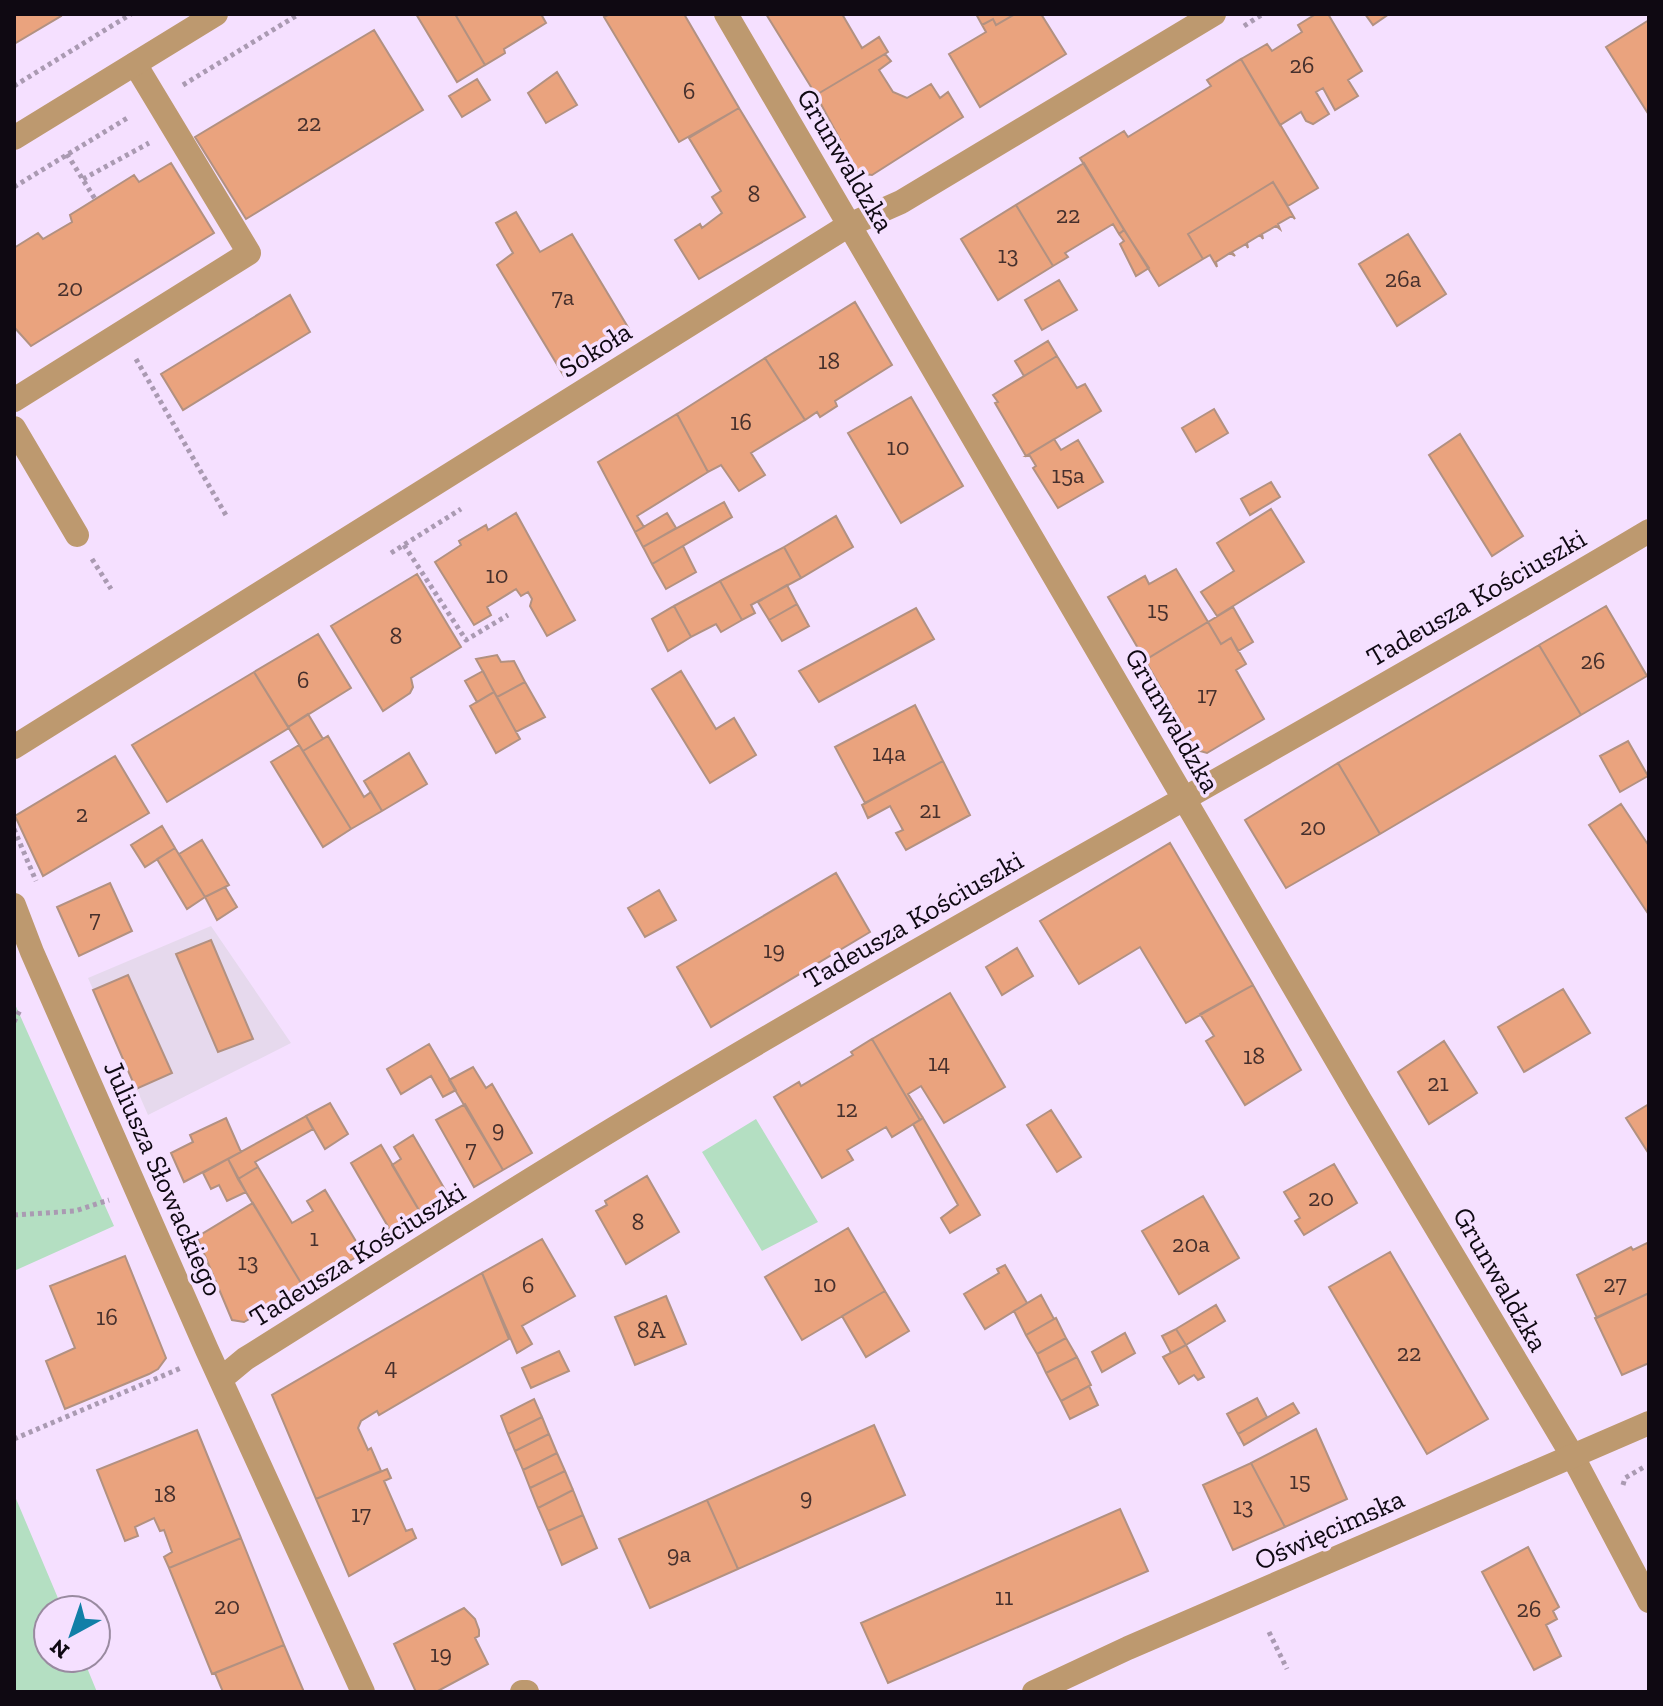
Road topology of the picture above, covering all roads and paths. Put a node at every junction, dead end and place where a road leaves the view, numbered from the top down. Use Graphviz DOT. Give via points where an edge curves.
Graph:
graph roads {
  1 [pos="131,14"];
  2 [pos="216,14"];
  3 [pos="726,14"];
  4 [pos="1214,14"];
  5 [pos="135,64"];
  6 [pos="14,86"];
  7 [pos="174,128"];
  8 [pos="14,138"];
  9 [pos="67,154"];
  10 [pos="83,179"];
  11 [pos="95,199"];
  12 [pos="849,225"];
  13 [pos="121,334"];
  14 [pos="14,400"];
  15 [pos="14,428"];
  16 [pos="227,517"];
  17 [pos="1649,531"];
  18 [pos="77,535"];
  19 [pos="404,545"];
  20 [pos="508,615"];
  21 [pos="14,747"];
  22 [pos="1183,799"];
  23 [pos="14,905"];
  24 [pos="114,1199"];
  25 [pos="14,1215"];
  26 [pos="181,1368"];
  27 [pos="221,1379"];
  28 [pos="1649,1423"];
  29 [pos="14,1439"];
  30 [pos="1572,1455"];
  31 [pos="1644,1467"];
  32 [pos="1622,1490"];
  33 [pos="1649,1601"];
  34 [pos="1269,1632"];
  35 [pos="1287,1669"];
  36 [pos="363,1692"];
  37 [pos="1034,1692"];
  1 -- 6 [label="path"];
  2 -- 5 [label="street"];
  3 -- 12 [label="street, Grunwaldzka"];
  4 -- 12 [label="street, Sokoła" via="901,202"];
  5 -- 7 [label="street"];
  5 -- 8 [label="street"];
  7 -- 10 [label="path"];
  7 -- 13 [label="street" via="249,253"];
  9 -- 10 [label="path"];
  10 -- 11 [label="path"];
  12 -- 21 [label="street, Sokoła"];
  12 -- 22 [label="street, Grunwaldzka"];
  13 -- 14 [label="street"];
  13 -- 16 [label="path"];
  15 -- 18 [label="street"];
  17 -- 22 [label="street, Tadeusza Kościuszki"];
  19 -- 20 [label="path" via="466,640"];
  22 -- 27 [label="street, Tadeusza Kościuszki" via="647,1108"];
  22 -- 30 [label="street, Grunwaldzka"];
  23 -- 27 [label="street, Juliusza Słowackiego"];
  24 -- 25 [label="path" via="75,1211"];
  26 -- 29 [label="path"];
  27 -- 36 [label="street, Juliusza Słowackiego"];
  28 -- 30 [label="street, Oświęcimska"];
  30 -- 33 [label="street, Grunwaldzka"];
  30 -- 37 [label="street, Oświęcimska"];
  31 -- 32 [label="path" via="1625,1478"];
  34 -- 35 [label="path"];
}
